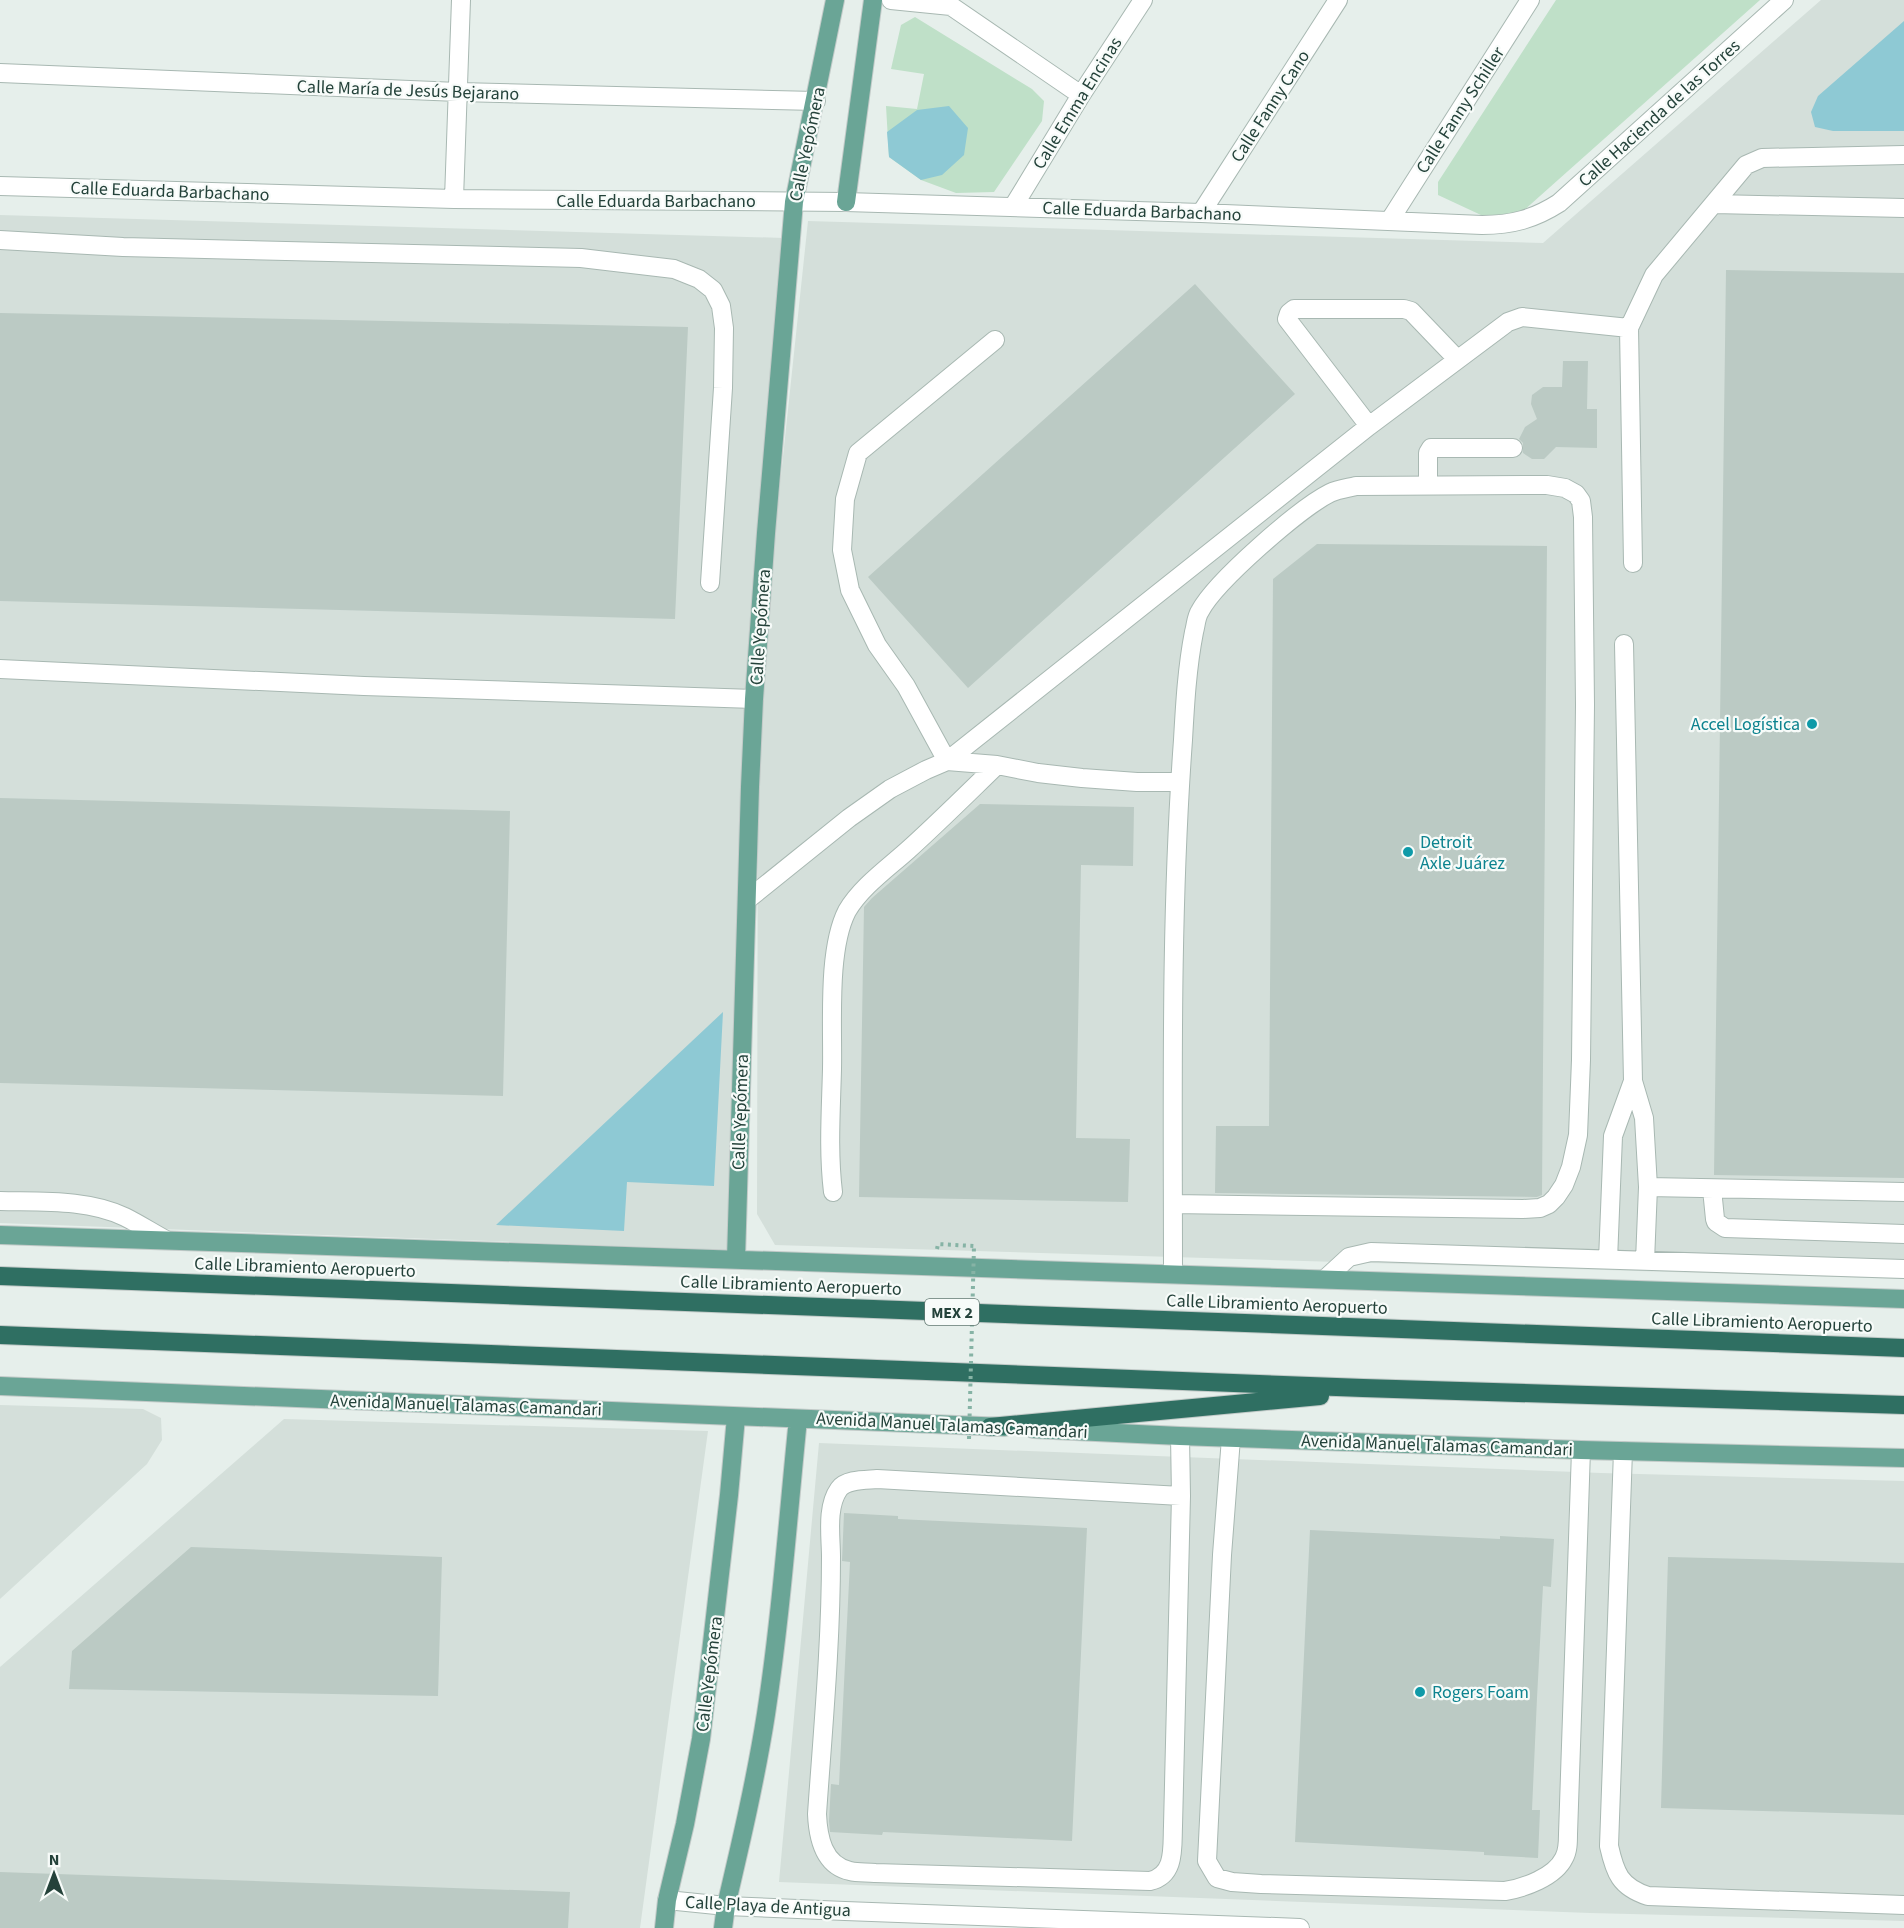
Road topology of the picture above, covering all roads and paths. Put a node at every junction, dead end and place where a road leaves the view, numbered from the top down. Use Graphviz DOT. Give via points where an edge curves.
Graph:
graph roads {
  1 [pos="461,0"];
  2 [pos="835,0"];
  3 [pos="873,0"];
  4 [pos="891,0"];
  5 [pos="1143,0"];
  6 [pos="1338,0"];
  7 [pos="1530,0"];
  8 [pos="1784,0"];
  9 [pos="953,3"];
  10 [pos="0,73"];
  11 [pos="458,92"];
  12 [pos="1081,95"];
  13 [pos="816,101"];
  14 [pos="1904,155"];
  15 [pos="0,186"];
  16 [pos="454,199"];
  17 [pos="794,202"];
  18 [pos="846,202"];
  19 [pos="1714,204"];
  20 [pos="1013,207"];
  21 [pos="1904,207"];
  22 [pos="1201,213"];
  23 [pos="1390,220"];
  24 [pos="1528,220"];
  25 [pos="0,240"];
  26 [pos="1629,328"];
  27 [pos="995,340"];
  28 [pos="1457,359"];
  29 [pos="1369,426"];
  30 [pos="1513,448"];
  31 [pos="1428,484"];
  32 [pos="1633,563"];
  33 [pos="710,583"];
  34 [pos="1624,644"];
  35 [pos="0,669"];
  36 [pos="754,699"];
  37 [pos="947,761"];
  38 [pos="997,765"];
  39 [pos="1180,782"];
  40 [pos="747,900"];
  41 [pos="1632,1081"];
  42 [pos="1648,1187"];
  43 [pos="1712,1189"];
  44 [pos="833,1192"];
  45 [pos="1904,1192"];
  46 [pos="0,1201"];
  47 [pos="1173,1204"];
  48 [pos="1904,1234"];
  49 [pos="0,1235"];
  50 [pos="166,1240"];
  51 [pos="974,1246"];
  52 [pos="736,1259"];
  53 [pos="1608,1260"];
  54 [pos="1645,1261"];
  55 [pos="1904,1269"];
  56 [pos="1173,1274"];
  57 [pos="0,1276"];
  58 [pos="1325,1279"];
  59 [pos="1904,1299"];
  60 [pos="0,1335"];
  61 [pos="1904,1348"];
  62 [pos="0,1386"];
  63 [pos="1396,1389"];
  64 [pos="1904,1405"];
  65 [pos="736,1417"];
  66 [pos="798,1419"];
  67 [pos="990,1427"];
  68 [pos="1180,1436"];
  69 [pos="1231,1438"];
  70 [pos="969,1439"];
  71 [pos="1581,1450"];
  72 [pos="1623,1451"];
  73 [pos="1904,1458"];
  74 [pos="1181,1496"];
  75 [pos="668,1900"];
  76 [pos="1904,1905"];
  77 [pos="726,1906"];
  78 [pos="844,1920"];
  79 [pos="664,1928"];
  80 [pos="723,1928"];
  81 [pos="1300,1928"];
  1 -- 11 [label="street"];
  2 -- 13 [label="main road, Calle Yepómera"];
  3 -- 18 [label="main road"];
  4 -- 9 [label="street"];
  5 -- 12 [label="street, Calle Emma Encinas"];
  6 -- 22 [label="street, Calle Fanny Cano"];
  7 -- 23 [label="street, Calle Fanny Schiller"];
  8 -- 24 [label="street, Calle Hacienda de las Torres" via="1558,203"];
  9 -- 12 [label="street"];
  10 -- 11 [label="street, Calle María de Jesús Bejarano"];
  11 -- 13 [label="street, Calle María de Jesús Bejarano"];
  11 -- 16 [label="street"];
  12 -- 20 [label="street, Calle Emma Encinas"];
  13 -- 17 [label="main road, Calle Yepómera"];
  14 -- 19 [label="street" via="1762,158 1746,165"];
  15 -- 16 [label="street, Calle Eduarda Barbachano"];
  16 -- 17 [label="street, Calle Eduarda Barbachano"];
  17 -- 18 [label="street, Calle Eduarda Barbachano"];
  17 -- 36 [label="main road, Calle Yepómera"];
  18 -- 20 [label="street, Calle Eduarda Barbachano"];
  19 -- 21 [label="street"];
  19 -- 26 [label="street" via="1654,275"];
  20 -- 22 [label="street, Calle Eduarda Barbachano"];
  22 -- 23 [label="street, Calle Eduarda Barbachano"];
  23 -- 24 [label="street, Calle Eduarda Barbachano" via="1498,225"];
  25 -- 33 [label="street" via="146,248 581,258 674,269 699,279 713,290 721,306 724,328"];
  26 -- 28 [label="street" via="1522,317 1508,322"];
  26 -- 32 [label="street"];
  27 -- 37 [label="street" via="858,453 845,499 842,550 850,590"];
  28 -- 29 [label="street"];
  28 -- 29 [label="street" via="1411,311 1294,309 1287,319"];
  29 -- 37 [label="street"];
  30 -- 31 [label="street" via="1431,448"];
  31 -- 39 [label="street" via="1356,486 1331,492 1275,534 1210,596 1199,612 1188,661"];
  31 -- 47 [label="street" via="1547,485 1565,488 1581,501 1585,705 1581,1060 1578,1135 1571,1167 1556,1197 1540,1208"];
  34 -- 41 [label="street"];
  35 -- 36 [label="street"];
  36 -- 40 [label="main road, Calle Yepómera"];
  37 -- 38 [label="street"];
  37 -- 40 [label="street" via="890,789"];
  38 -- 39 [label="street" via="1082,778"];
  38 -- 44 [label="street" via="864,890 848,910 841,927 833,1002"];
  39 -- 47 [label="street" via="1173,1002"];
  40 -- 52 [label="main road, Calle Yepómera"];
  41 -- 42 [label="street" via="1644,1118"];
  41 -- 53 [label="street" via="1613,1136"];
  42 -- 43 [label="street"];
  42 -- 54 [label="street"];
  43 -- 45 [label="street"];
  43 -- 48 [label="street" via="1715,1219 1725,1228"];
  46 -- 50 [label="street" via="95,1207 124,1216"];
  47 -- 56 [label="street"];
  49 -- 50 [label="main road"];
  50 -- 52 [label="main road"];
  51 -- 70 [label="path, bridge"];
  52 -- 56 [label="main road"];
  53 -- 54 [label="street"];
  53 -- 58 [label="street" via="1371,1252 1349,1257"];
  54 -- 55 [label="street"];
  56 -- 58 [label="main road"];
  57 -- 61 [label="highway, Calle Libramiento Aeropuerto / MEX 2"];
  58 -- 59 [label="main road"];
  60 -- 63 [label="highway"];
  62 -- 65 [label="main road, Avenida Manuel Talamas Camandari"];
  63 -- 64 [label="highway"];
  63 -- 67 [label="highway"];
  65 -- 66 [label="main road, Avenida Manuel Talamas Camandari"];
  65 -- 75 [label="main road, Calle Yepómera" via="701,1739"];
  66 -- 67 [label="main road, Avenida Manuel Talamas Camandari"];
  66 -- 77 [label="main road" via="766,1710"];
  67 -- 68 [label="main road, Avenida Manuel Talamas Camandari"];
  68 -- 69 [label="main road, Avenida Manuel Talamas Camandari"];
  68 -- 74 [label="street"];
  69 -- 71 [label="main road, Avenida Manuel Talamas Camandari"];
  69 -- 71 [label="street" via="1207,1861 1216,1878 1261,1884 1505,1891 1547,1875 1564,1859 1569,1834"];
  71 -- 72 [label="main road, Avenida Manuel Talamas Camandari"];
  72 -- 73 [label="main road, Avenida Manuel Talamas Camandari"];
  72 -- 76 [label="street" via="1609,1846 1614,1868 1634,1891 1648,1896"];
  74 -- 74 [label="street" via="1171,1857 1165,1874 1150,1881 875,1873 850,1871 827,1855 818,1834 817,1814 830,1627 831,1521 839,1488 850,1482 877,1479"];
  75 -- 77 [label="street, Calle Playa de Antigua"];
  75 -- 79 [label="main road, Calle Yepómera"];
  77 -- 78 [label="street, Calle Playa de Antigua"];
  77 -- 80 [label="main road"];
  78 -- 81 [label="street, Calle Playa de Antigua"];
}
